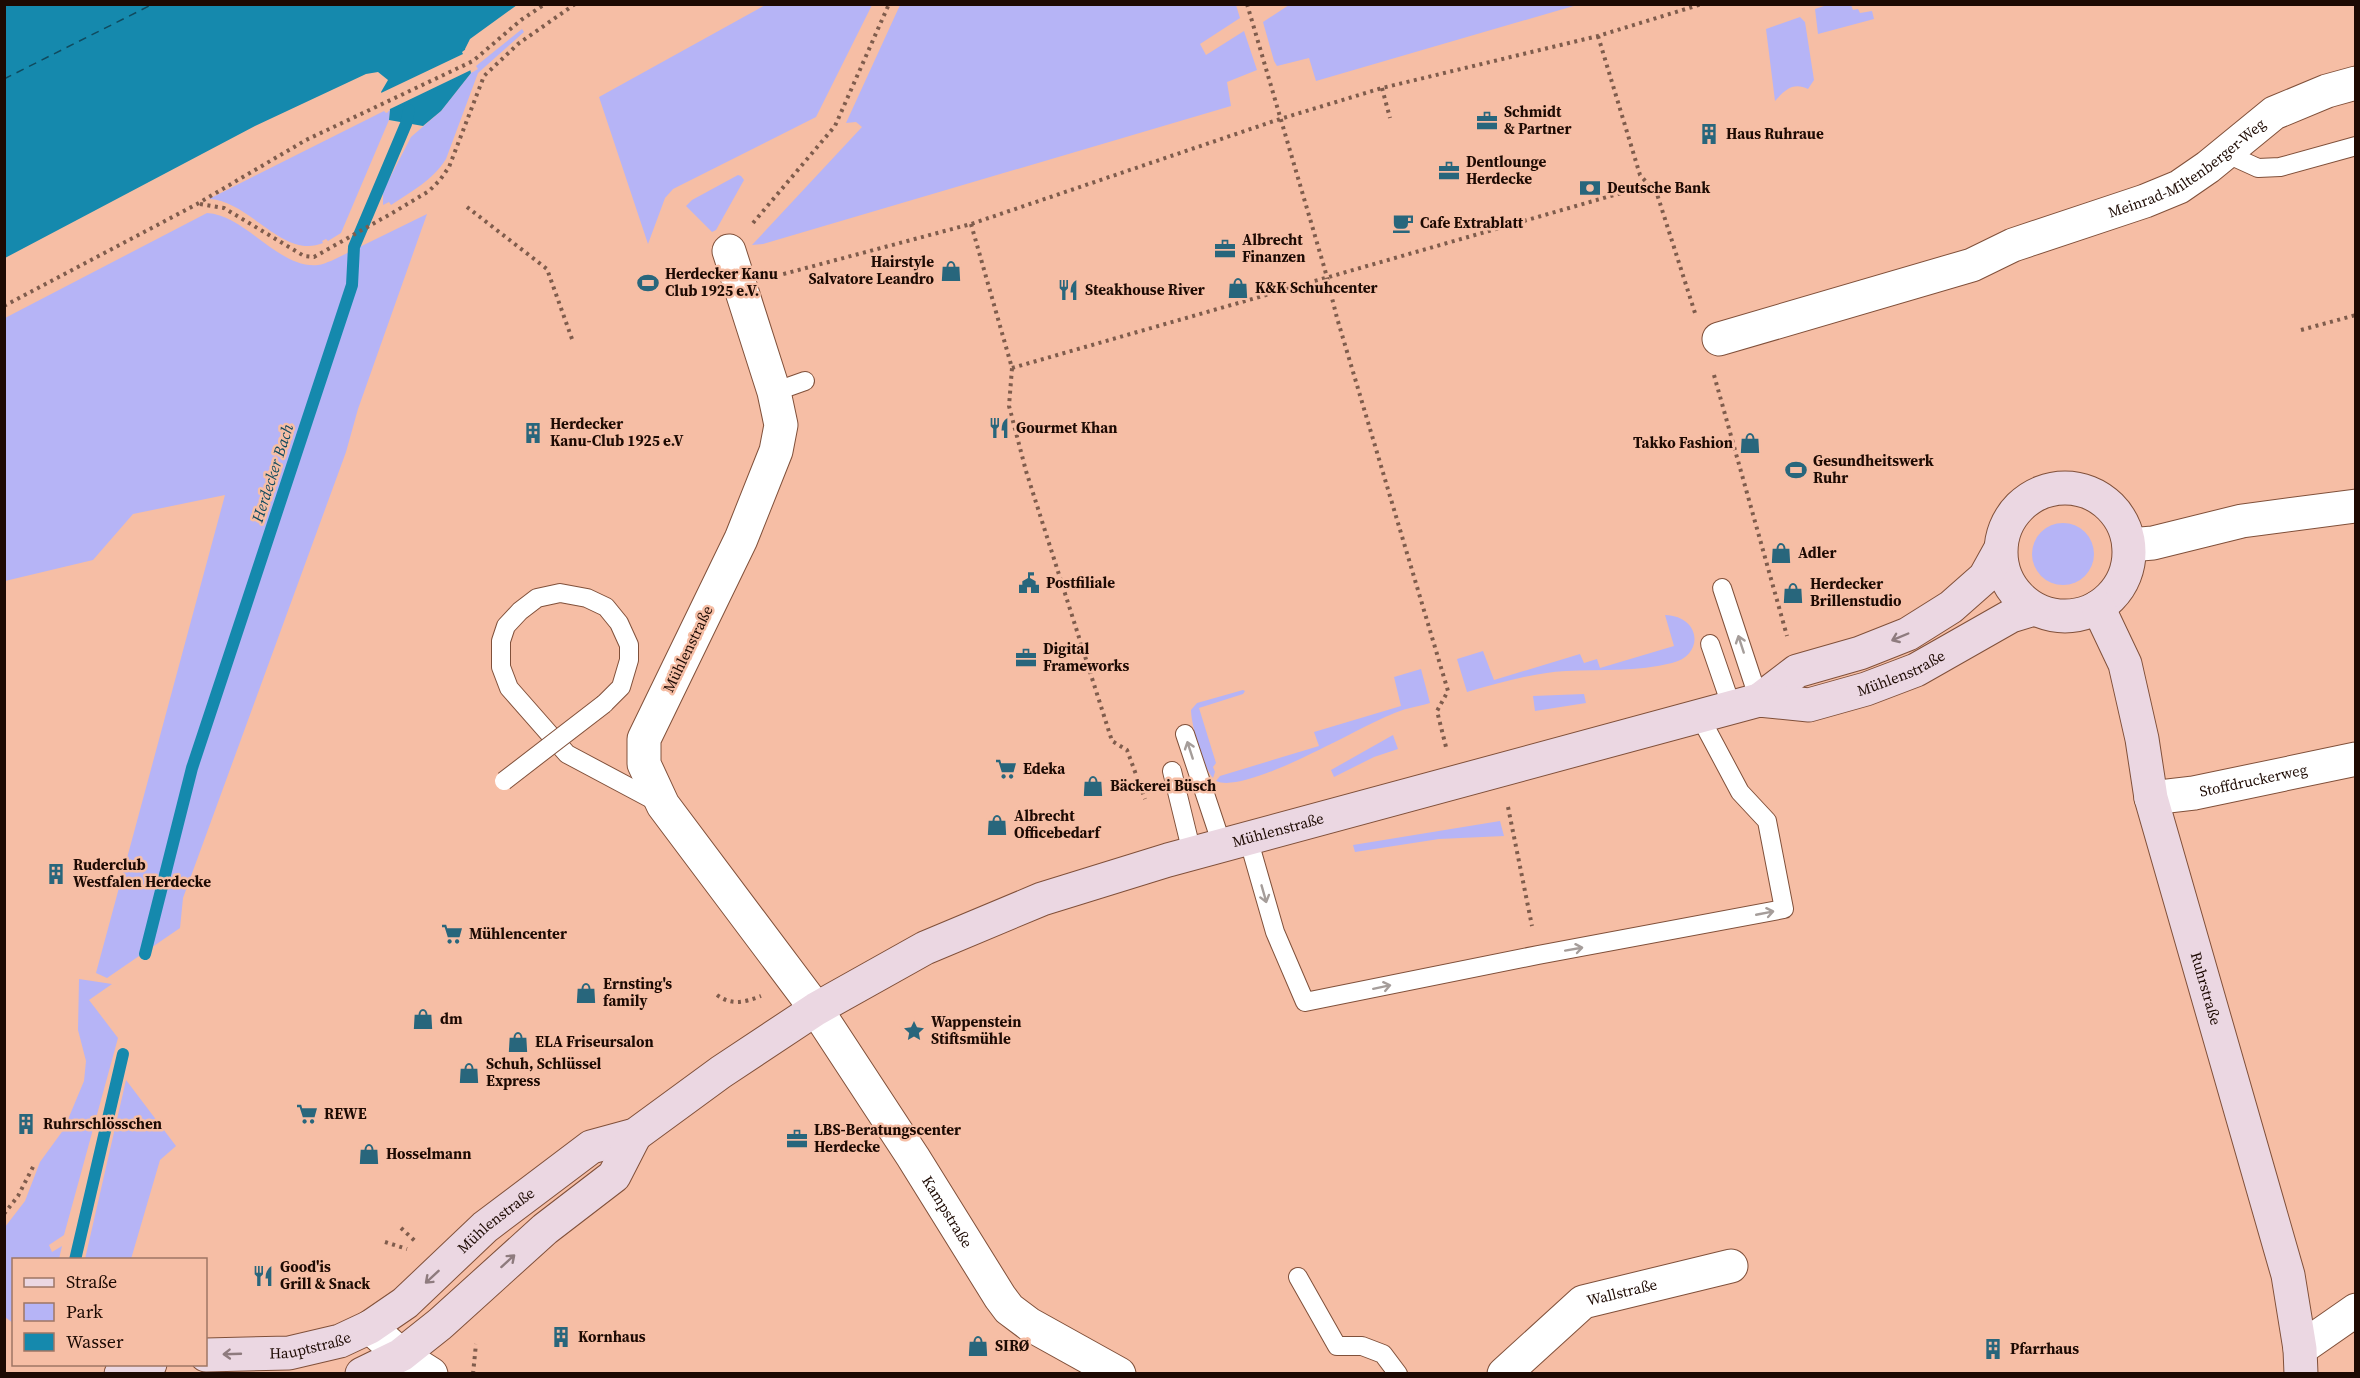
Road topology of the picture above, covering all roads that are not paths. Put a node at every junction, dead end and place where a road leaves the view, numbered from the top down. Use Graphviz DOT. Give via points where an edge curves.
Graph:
graph roads {
  1 [pos="2355,83"];
  2 [pos="2355,146"];
  3 [pos="2225,153"];
  4 [pos="729,251"];
  5 [pos="1719,339"];
  6 [pos="805,381"];
  7 [pos="774,392"];
  8 [pos="2355,506"];
  9 [pos="2129,545"];
  10 [pos="2000,550"];
  11 [pos="1722,588"];
  12 [pos="2098,607"];
  13 [pos="2034,609"];
  14 [pos="1710,644"];
  15 [pos="1745,704"];
  16 [pos="1700,717"];
  17 [pos="1185,734"];
  18 [pos="2355,759"];
  19 [pos="1172,771"];
  20 [pos="504,781"];
  21 [pos="2151,798"];
  22 [pos="663,805"];
  23 [pos="1221,845"];
  24 [pos="816,1009"];
  25 [pos="635,1135"];
  26 [pos="1731,1266"];
  27 [pos="1298,1277"];
  28 [pos="2355,1310"];
  29 [pos="370,1327"];
  30 [pos="207,1355"];
  31 [pos="401,1355"];
  32 [pos="2301,1361"];
  33 [pos="147,1366"];
  34 [pos="121,1374"];
  35 [pos="362,1374"];
  36 [pos="431,1374"];
  37 [pos="1119,1374"];
  38 [pos="1398,1374"];
  39 [pos="1504,1374"];
  1 -- 3 [label="street, Meinrad-Miltenberger-Weg" via="2274,113"];
  2 -- 3 [label="lane" via="2269,168 2258,168"];
  3 -- 5 [label="street, Meinrad-Miltenberger-Weg" via="2179,186 2013,244 1972,266"];
  4 -- 7 [label="street, Mühlenstraße"];
  6 -- 7 [label="lane"];
  7 -- 22 [label="street, Mühlenstraße" via="782,425 776,451 741,539 644,739 644,764"];
  8 -- 9 [label="street" via="2242,521 2153,543"];
  9 -- 10 [label="main road, Mühlenstraße" via="2115,511 2102,500 2076,489 2057,489 2038,494 2019,508 2007,526"];
  9 -- 12 [label="main road" via="2127,568 2117,590"];
  10 -- 13 [label="main road" via="2012,588"];
  10 -- 15 [label="main road, Mühlenstraße, one-way" via="1985,577 1942,613 1908,634 1797,671"];
  15 -- 11 [label="lane, one-way"];
  12 -- 13 [label="main road" via="2078,615 2057,616"];
  12 -- 21 [label="main road, Ruhrstraße" via="2125,663"];
  13 -- 15 [label="main road, Mühlenstraße" via="2012,616 1916,670 1866,690 1809,705"];
  14 -- 15 [label="lane"];
  15 -- 16 [label="main road, Mühlenstraße"];
  16 -- 23 [label="main road, Mühlenstraße"];
  23 -- 16 [label="lane, one-way" via="1275,932 1305,1002 1784,909 1767,822 1740,792"];
  23 -- 17 [label="lane, one-way"];
  18 -- 21 [label="street, Stoffdruckerweg" via="2194,793"];
  19 -- 23 [label="lane"];
  20 -- 22 [label="lane, bridge" via="604,704 621,687 629,645 619,623 606,608 586,598 560,593 537,598 506,627 501,641 501,667 509,688 529,711 567,754"];
  21 -- 32 [label="main road, Ruhrstraße" via="2288,1275"];
  22 -- 24 [label="street, Mühlenstraße"];
  23 -- 24 [label="main road, Mühlenstraße" via="1042,899 925,948"];
  24 -- 25 [label="main road, Mühlenstraße"];
  24 -- 37 [label="street, Kampstraße" via="1009,1309"];
  25 -- 29 [label="main road, Mühlenstraße, one-way" via="591,1147 485,1227 405,1303"];
  31 -- 25 [label="main road, Mühlenstraße, one-way" via="545,1229 614,1176"];
  26 -- 39 [label="street, Wallstraße" via="1583,1302"];
  27 -- 38 [label="lane" via="1337,1346 1362,1346 1383,1354"];
  28 -- 32 [label="street"];
  29 -- 30 [label="main road, Hauptstraße, one-way" via="340,1341 289,1353"];
  29 -- 31 [label="street, Hauptstraße"];
  31 -- 35 [label="main road"];
  31 -- 36 [label="street, Hauptstraße"];
  33 -- 34 [label="main road"];
}
